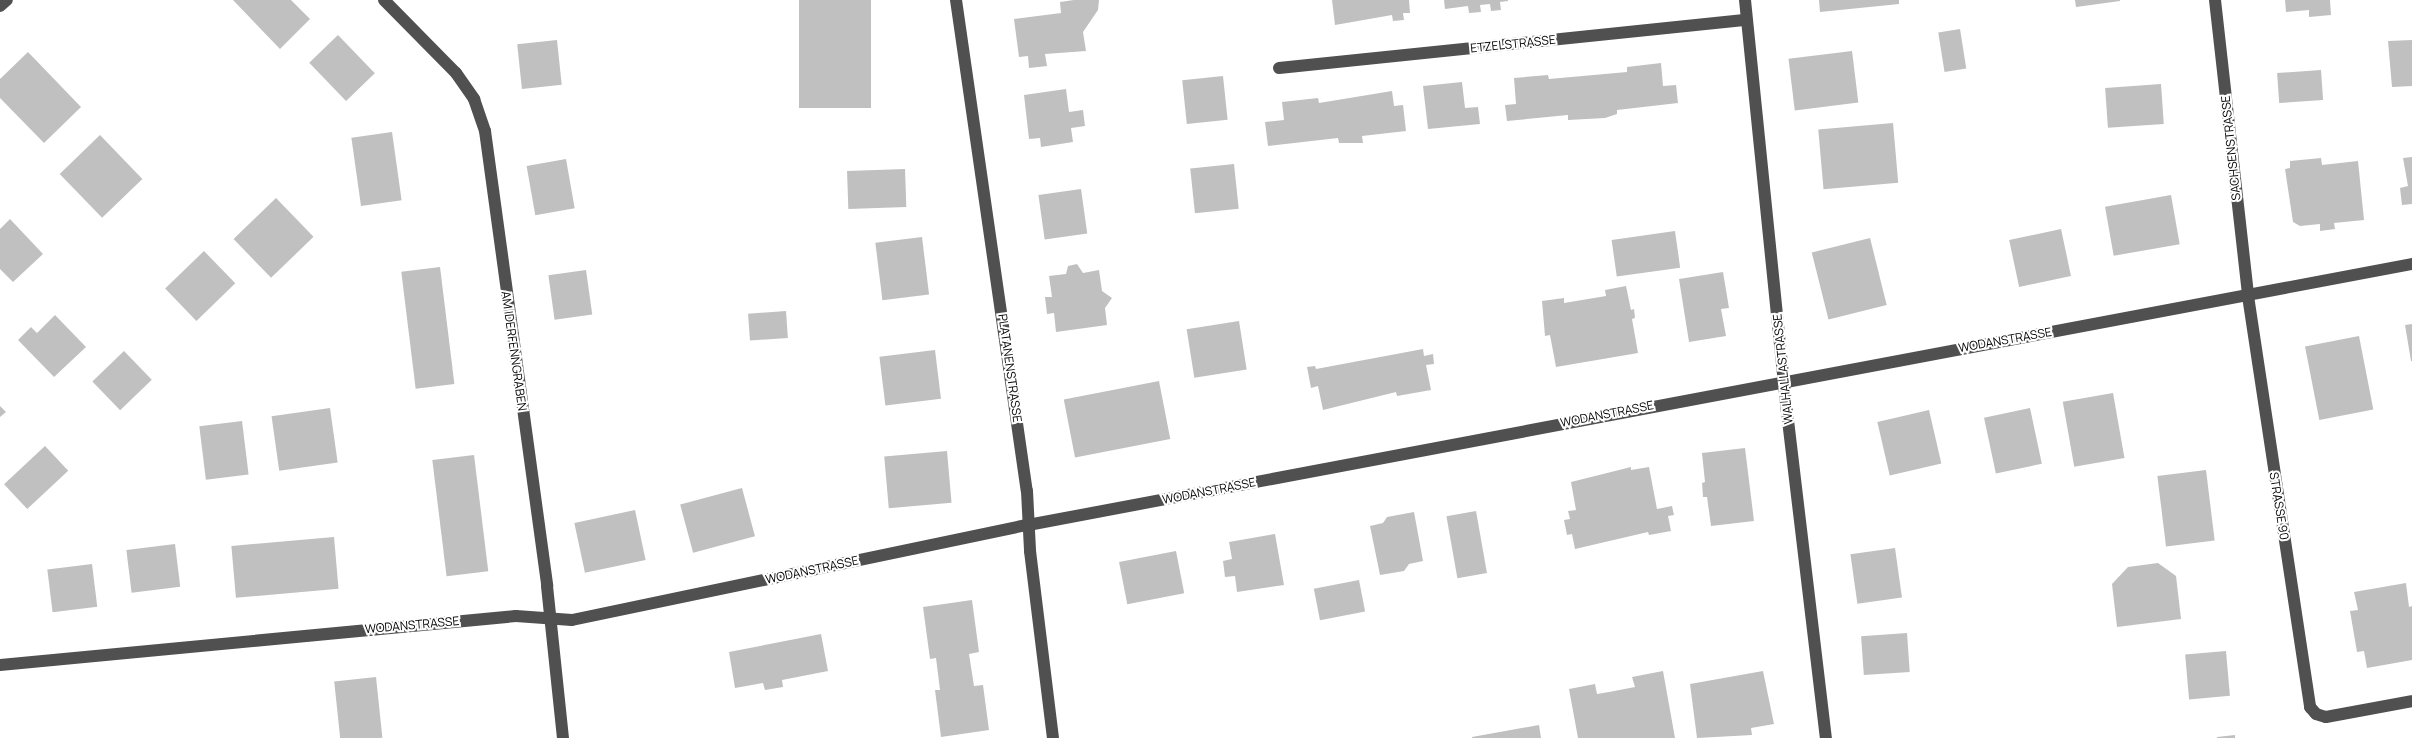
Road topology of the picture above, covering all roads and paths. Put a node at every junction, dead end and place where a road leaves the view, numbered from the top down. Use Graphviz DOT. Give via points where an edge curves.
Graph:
graph roads {
  1 [pos="7,0"];
  2 [pos="384,0"];
  3 [pos="956,0"];
  4 [pos="1745,0"];
  5 [pos="2215,0"];
  6 [pos="0,6"];
  7 [pos="1747,20"];
  8 [pos="1279,68"];
  9 [pos="2412,264"];
  10 [pos="2248,296"];
  11 [pos="1784,380"];
  12 [pos="1028,525"];
  13 [pos="550,617"];
  14 [pos="0,665"];
  15 [pos="2412,702"];
  16 [pos="563,738"];
  17 [pos="1053,738"];
  18 [pos="1826,738"];
  1 -- 6 [label="street"];
  2 -- 13 [label="street, AM IDERFENNGRABEN" via="456,73 474,99 484,131"];
  3 -- 12 [label="street, PLATANENSTRASSE" via="1027,491"];
  4 -- 7 [label="street, WALHALLASTRASSE"];
  5 -- 10 [label="street, SACHSENSTRASSE"];
  7 -- 8 [label="street, ETZELSTRASSE"];
  7 -- 11 [label="street, WALHALLASTRASSE"];
  9 -- 10 [label="street, WODANSTRASSE"];
  10 -- 11 [label="street, WODANSTRASSE"];
  10 -- 15 [label="street, STRASSE 90" via="2309,703 2316,714 2331,716"];
  11 -- 12 [label="street, WODANSTRASSE"];
  11 -- 18 [label="street, WALHALLASTRASSE"];
  12 -- 13 [label="street, WODANSTRASSE" via="572,620"];
  12 -- 17 [label="street, PLATANENSTRASSE"];
  13 -- 14 [label="street, WODANSTRASSE" via="516,616"];
  13 -- 16 [label="street, AM IDERFENNGRABEN"];
}
